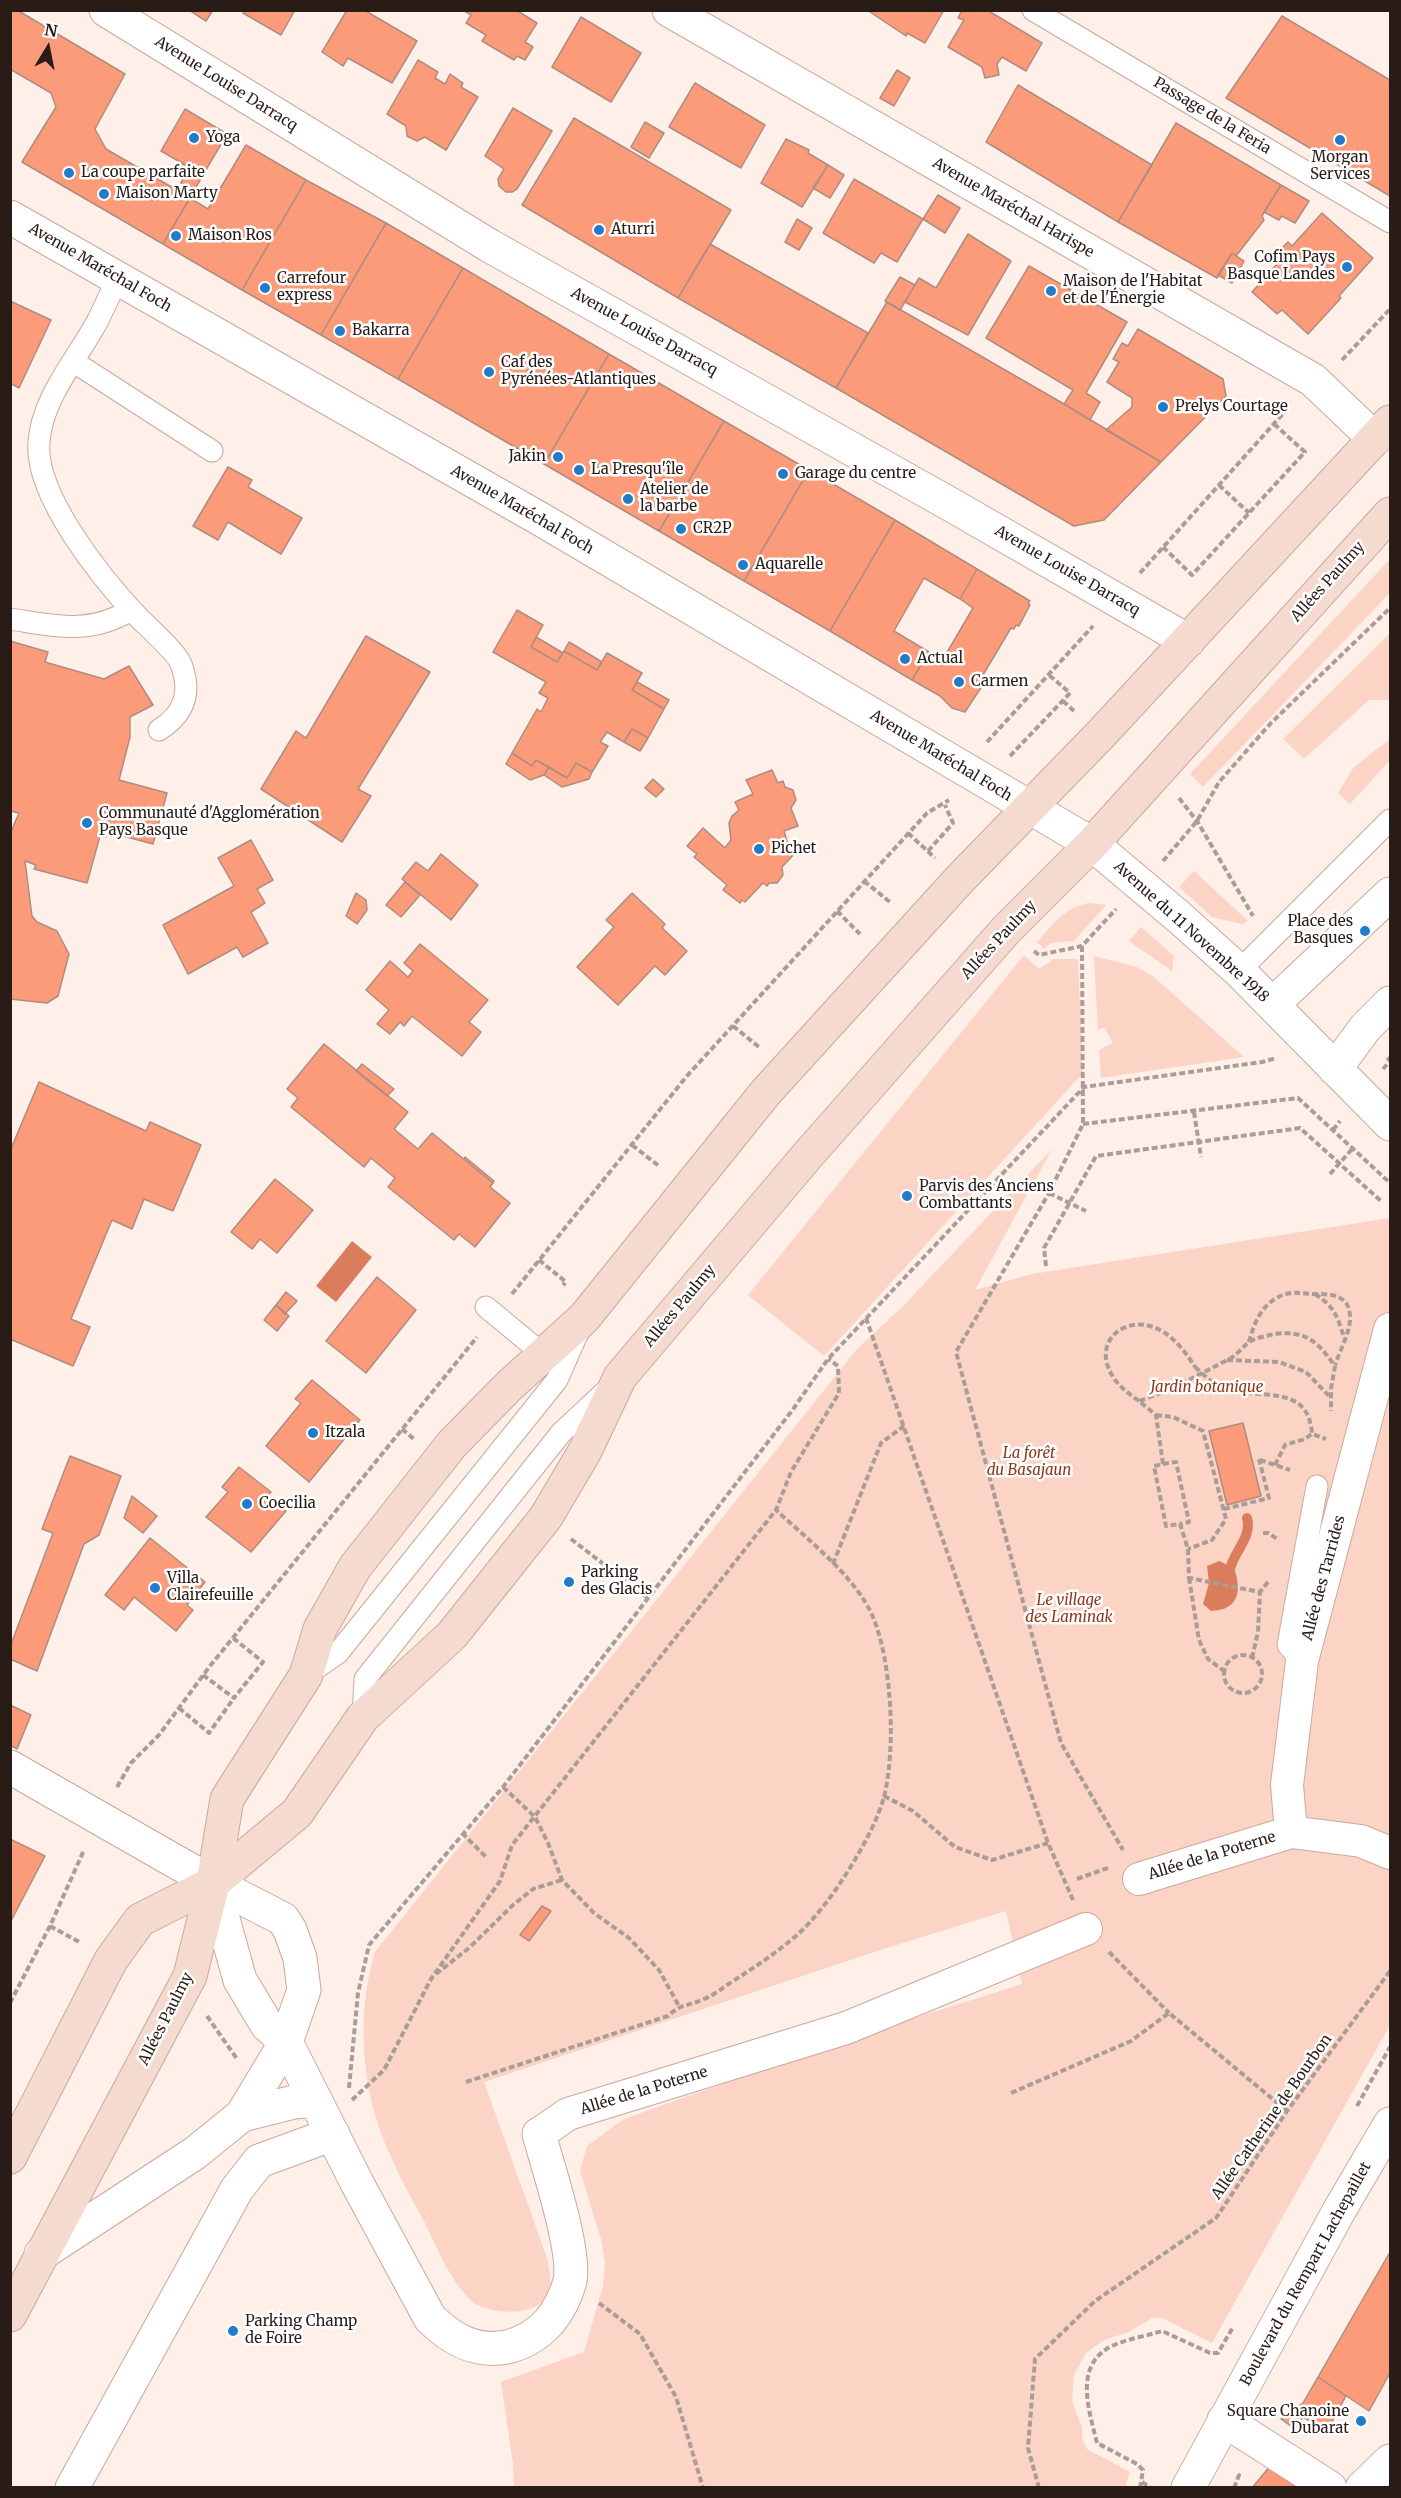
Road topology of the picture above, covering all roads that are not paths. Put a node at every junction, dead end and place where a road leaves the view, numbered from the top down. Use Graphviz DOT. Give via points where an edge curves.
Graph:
graph roads {
  1 [pos="106,10"];
  2 [pos="669,10"];
  3 [pos="1033,10"];
  4 [pos="10,217"];
  5 [pos="1390,222"];
  6 [pos="118,278"];
  7 [pos="74,362"];
  8 [pos="1383,430"];
  9 [pos="212,451"];
  10 [pos="1390,514"];
  11 [pos="132,610"];
  12 [pos="10,619"];
  13 [pos="1188,641"];
  14 [pos="159,730"];
  15 [pos="1029,809"];
  16 [pos="1390,820"];
  17 [pos="1092,844"];
  18 [pos="1390,894"];
  19 [pos="1239,971"];
  20 [pos="1390,1003"];
  21 [pos="1273,1004"];
  22 [pos="1324,1058"];
  23 [pos="1390,1124"];
  24 [pos="486,1307"];
  25 [pos="584,1318"];
  26 [pos="1390,1329"];
  27 [pos="544,1355"];
  28 [pos="1317,1486"];
  29 [pos="1302,1661"];
  30 [pos="306,1675"];
  31 [pos="10,1767"];
  32 [pos="1291,1832"];
  33 [pos="1390,1853"];
  34 [pos="1134,1870"];
  35 [pos="213,1883"];
  36 [pos="1086,1929"];
  37 [pos="286,2042"];
  38 [pos="315,2100"];
  39 [pos="242,2115"];
  40 [pos="1390,2124"];
  41 [pos="333,2134"];
  42 [pos="540,2134"];
  43 [pos="10,2157"];
  44 [pos="41,2254"];
  45 [pos="10,2315"];
  46 [pos="1224,2420"];
  47 [pos="1390,2461"];
  48 [pos="72,2487"];
  49 [pos="1188,2487"];
  50 [pos="1330,2487"];
  51 [pos="1362,2487"];
  1 -- 13 [label="street, Avenue Louise Darracq" via="490,246"];
  2 -- 8 [label="street, Avenue Maréchal Harispe" via="1313,380"];
  3 -- 5 [label="lane, Passage de la Feria"];
  4 -- 6 [label="street, Avenue Maréchal Foch"];
  6 -- 7 [label="lane"];
  6 -- 15 [label="street, Avenue Maréchal Foch" via="542,520"];
  7 -- 9 [label="lane"];
  7 -- 11 [label="lane" via="49,404 39,442 42,477 75,539"];
  8 -- 13 [label="main road"];
  10 -- 17 [label="main road, Allées Paulmy"];
  11 -- 12 [label="lane" via="113,621 89,627"];
  11 -- 14 [label="lane" via="181,662 187,690 181,711"];
  13 -- 15 [label="main road"];
  15 -- 17 [label="street, Avenue du 11 Novembre 1918"];
  15 -- 25 [label="main road" via="766,1092"];
  16 -- 19 [label="lane"];
  17 -- 19 [label="street, Avenue du 11 Novembre 1918"];
  17 -- 35 [label="main road, Allées Paulmy" via="1006,930 620,1377 585,1452 546,1517 452,1635 363,1717 297,1813"];
  18 -- 21 [label="street"];
  19 -- 21 [label="street, Avenue du 11 Novembre 1918"];
  20 -- 22 [label="street" via="1365,1028"];
  21 -- 22 [label="street, Avenue du 11 Novembre 1918"];
  22 -- 23 [label="street, Avenue du 11 Novembre 1918"];
  24 -- 27 [label="lane"];
  25 -- 27 [label="main road"];
  25 -- 30 [label="lane" via="557,1380 338,1653"];
  26 -- 29 [label="street, Allée des Tarrides"];
  27 -- 30 [label="main road" via="452,1444 355,1568 320,1629"];
  28 -- 29 [label="lane" via="1288,1645"];
  29 -- 32 [label="street, Allée des Tarrides" via="1287,1785"];
  30 -- 35 [label="main road" via="227,1799"];
  31 -- 35 [label="street"];
  32 -- 33 [label="street, Allée de la Poterne" via="1361,1841"];
  32 -- 34 [label="street, Allée de la Poterne"];
  35 -- 37 [label="street, Allée de la Poterne" via="240,1980 267,2025"];
  35 -- 37 [label="street" via="283,1919 290,1930 300,1958 304,1990"];
  35 -- 43 [label="main road" via="140,1920 111,1960"];
  35 -- 44 [label="main road, Allées Paulmy" via="190,1976"];
  36 -- 42 [label="street, Allée de la Poterne" via="846,2028 568,2114"];
  37 -- 38 [label="street, Allée de la Poterne"];
  37 -- 39 [label="street"];
  38 -- 39 [label="street"];
  38 -- 41 [label="street, Allée de la Poterne"];
  39 -- 44 [label="street" via="195,2153"];
  40 -- 46 [label="street, Boulevard du Rempart Lachepaillet"];
  41 -- 42 [label="street, Allée de la Poterne" via="338,2168 430,2318 446,2334 493,2350 523,2344 544,2328 558,2311 570,2281 571,2259"];
  41 -- 48 [label="street" via="259,2161 237,2189"];
  44 -- 45 [label="main road, Allées Paulmy"];
  46 -- 49 [label="street, Boulevard du Rempart Lachepaillet"];
  46 -- 50 [label="street"];
  47 -- 51 [label="street"];
}
